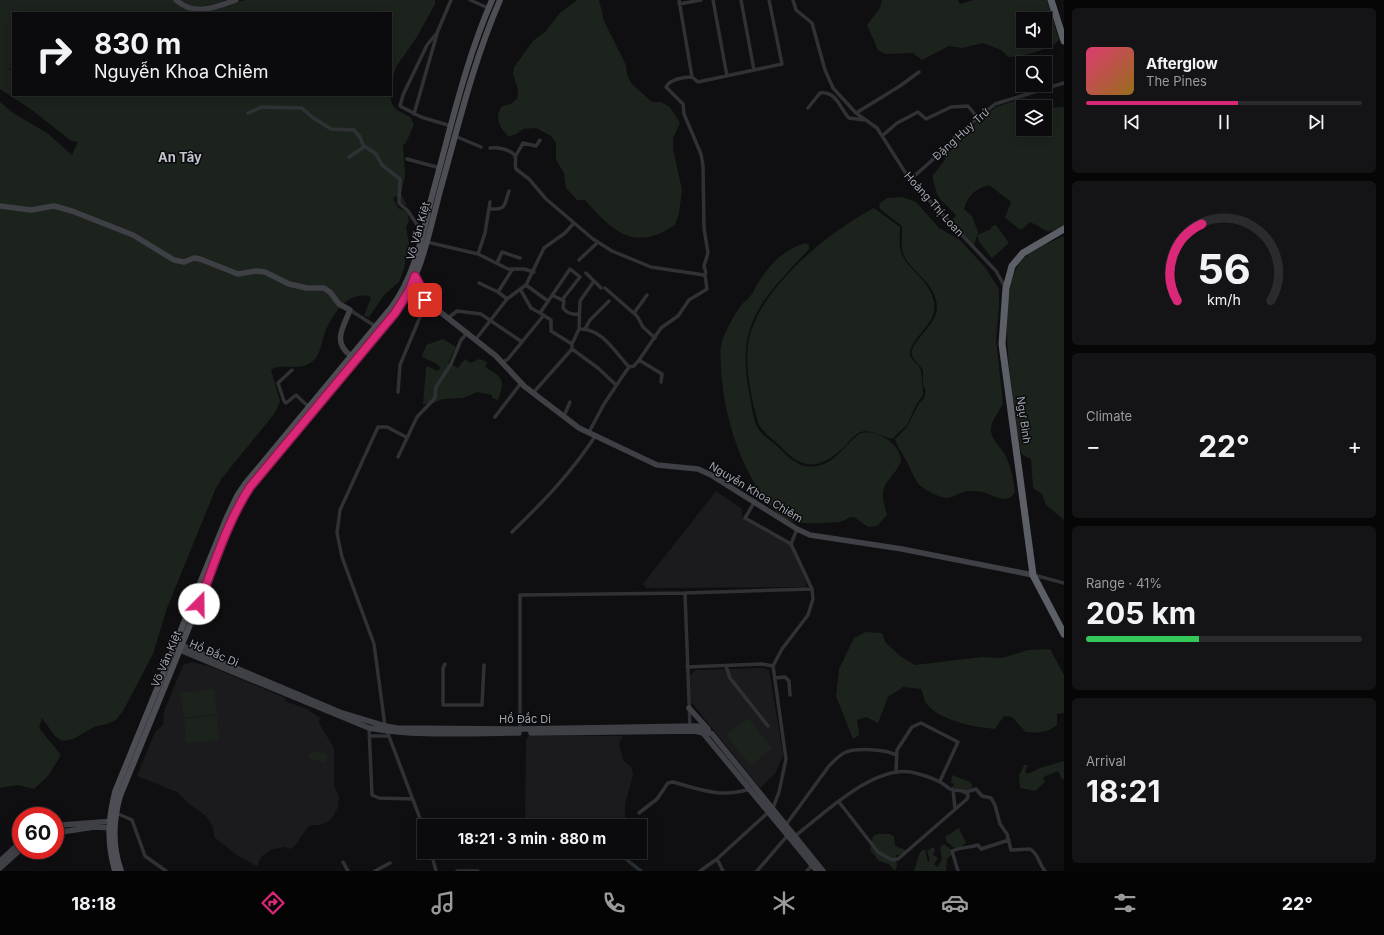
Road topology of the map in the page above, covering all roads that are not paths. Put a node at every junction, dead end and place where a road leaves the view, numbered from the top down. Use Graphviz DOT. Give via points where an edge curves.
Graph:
graph roads {
  1 [pos="176,0"];
  2 [pos="236,0"];
  3 [pos="451,0"];
  4 [pos="470,0"];
  5 [pos="492,0"];
  6 [pos="500,0"];
  7 [pos="701,0"];
  8 [pos="712,0"];
  9 [pos="741,0"];
  10 [pos="769,0"];
  11 [pos="792,0"];
  12 [pos="1052,0"];
  13 [pos="679,2"];
  14 [pos="488,8"];
  15 [pos="437,33"];
  16 [pos="1064,40"];
  17 [pos="466,67"];
  18 [pos="473,69"];
  19 [pos="754,70"];
  20 [pos="919,72"];
  21 [pos="727,76"];
  22 [pos="692,77"];
  23 [pos="1064,83"];
  24 [pos="808,108"];
  25 [pos="248,113"];
  26 [pos="856,113"];
  27 [pos="414,114"];
  28 [pos="978,118"];
  29 [pos="864,120"];
  30 [pos="451,126"];
  31 [pos="455,136"];
  32 [pos="882,136"];
  33 [pos="540,140"];
  34 [pos="364,147"];
  35 [pos="481,147"];
  36 [pos="490,148"];
  37 [pos="448,151"];
  38 [pos="349,157"];
  39 [pos="515,157"];
  40 [pos="407,159"];
  41 [pos="440,168"];
  42 [pos="910,180"];
  43 [pos="509,191"];
  44 [pos="490,202"];
  45 [pos="0,206"];
  46 [pos="490,209"];
  47 [pos="574,223"];
  48 [pos="1064,229"];
  49 [pos="423,231"];
  50 [pos="426,242"];
  51 [pos="597,242"];
  52 [pos="478,254"];
  53 [pos="520,258"];
  54 [pos="579,260"];
  55 [pos="497,263"];
  56 [pos="512,270"];
  57 [pos="534,272"];
  58 [pos="586,273"];
  59 [pos="412,275"];
  60 [pos="705,275"];
  61 [pos="594,281"];
  62 [pos="479,283"];
  63 [pos="526,285"];
  64 [pos="1006,288"];
  65 [pos="520,289"];
  66 [pos="498,292"];
  67 [pos="647,295"];
  68 [pos="552,296"];
  69 [pos="507,299"];
  70 [pos="425,300"];
  71 [pos="562,300"];
  72 [pos="548,301"];
  73 [pos="609,301"];
  74 [pos="350,310"];
  75 [pos="540,313"];
  76 [pos="634,313"];
  77 [pos="578,314"];
  78 [pos="544,315"];
  79 [pos="448,318"];
  80 [pos="492,320"];
  81 [pos="375,326"];
  82 [pos="585,328"];
  83 [pos="579,329"];
  84 [pos="468,332"];
  85 [pos="655,338"];
  86 [pos="476,339"];
  87 [pos="522,342"];
  88 [pos="572,344"];
  89 [pos="572,349"];
  90 [pos="353,358"];
  91 [pos="639,360"];
  92 [pos="503,362"];
  93 [pos="629,367"];
  94 [pos="292,370"];
  95 [pos="661,382"];
  96 [pos="521,383"];
  97 [pos="616,385"];
  98 [pos="398,392"];
  99 [pos="533,393"];
  100 [pos="570,402"];
  101 [pos="309,407"];
  102 [pos="564,416"];
  103 [pos="495,417"];
  104 [pos="589,432"];
  105 [pos="596,435"];
  106 [pos="406,437"];
  107 [pos="398,457"];
  108 [pos="251,481"];
  109 [pos="755,501"];
  110 [pos="797,529"];
  111 [pos="512,532"];
  112 [pos="791,544"];
  113 [pos="1033,575"];
  114 [pos="1064,583"];
  115 [pos="812,589"];
  116 [pos="685,593"];
  117 [pos="1064,634"];
  118 [pos="179,646"];
  119 [pos="445,664"];
  120 [pos="484,665"];
  121 [pos="726,666"];
  122 [pos="773,666"];
  123 [pos="687,667"];
  124 [pos="775,678"];
  125 [pos="790,695"];
  126 [pos="689,708"];
  127 [pos="147,721"];
  128 [pos="690,726"];
  129 [pos="768,726"];
  130 [pos="369,728"];
  131 [pos="520,729"];
  132 [pos="678,729"];
  133 [pos="616,730"];
  134 [pos="387,731"];
  135 [pos="703,731"];
  136 [pos="712,734"];
  137 [pos="369,736"];
  138 [pos="896,755"];
  139 [pos="896,772"];
  140 [pos="940,781"];
  141 [pos="750,789"];
  142 [pos="953,790"];
  143 [pos="966,792"];
  144 [pos="412,798"];
  145 [pos="839,802"];
  146 [pos="955,809"];
  147 [pos="771,810"];
  148 [pos="116,812"];
  149 [pos="639,813"];
  150 [pos="420,819"];
  151 [pos="112,821"];
  152 [pos="64,826"];
  153 [pos="784,826"];
  154 [pos="111,828"];
  155 [pos="64,831"];
  156 [pos="792,834"];
  157 [pos="1009,840"];
  158 [pos="12,850"];
  159 [pos="12,857"];
  160 [pos="433,859"];
  161 [pos="717,860"];
  162 [pos="0,861"];
  163 [pos="343,862"];
  164 [pos="390,862"];
  165 [pos="814,863"];
  166 [pos="0,868"];
  167 [pos="115,871"];
  168 [pos="121,871"];
  169 [pos="166,871"];
  170 [pos="348,871"];
  171 [pos="375,871"];
  172 [pos="436,871"];
  173 [pos="457,871"];
  174 [pos="478,871"];
  175 [pos="700,871"];
  176 [pos="723,871"];
  177 [pos="757,871"];
  178 [pos="807,871"];
  179 [pos="817,871"];
  180 [pos="823,871"];
  181 [pos="958,871"];
  182 [pos="1045,871"];
  1 -- 2 [label="street" via="190,9 202,10"];
  3 -- 15 [label="street"];
  4 -- 14 [label="street"];
  5 -- 14 [label="main road, Võ Văn Kiệt"];
  6 -- 18 [label="main road, Võ Văn Kiệt"];
  7 -- 13 [label="street"];
  8 -- 21 [label="street"];
  9 -- 19 [label="street"];
  10 -- 19 [label="street" via="782,64"];
  11 -- 26 [label="street, Hoàng Thị Loan" via="796,10 808,18 812,25 833,88"];
  12 -- 16 [label="highway"];
  13 -- 22 [label="street"];
  14 -- 17 [label="main road, Võ Văn Kiệt"];
  15 -- 27 [label="street"];
  15 -- 27 [label="street" via="427,45 403,95 400,106"];
  17 -- 18 [label="main road"];
  17 -- 30 [label="main road, Võ Văn Kiệt"];
  18 -- 31 [label="main road, Võ Văn Kiệt"];
  19 -- 21 [label="street"];
  20 -- 26 [label="street"];
  21 -- 22 [label="street" via="698,82"];
  22 -- 60 [label="street" via="669,82 666,87 682,104 702,160 704,228 708,253 704,266"];
  23 -- 28 [label="street, Đặng Huy Trứ" via="995,104"];
  24 -- 29 [label="street" via="823,92 836,98 849,118"];
  25 -- 34 [label="street" via="262,107 302,108 331,129 354,130 360,136"];
  26 -- 29 [label="street, Hoàng Thị Loan"];
  27 -- 30 [label="street"];
  28 -- 32 [label="street" via="968,106 951,107 926,119 918,112 897,123"];
  28 -- 42 [label="street, Đặng Huy Trứ"];
  29 -- 32 [label="street, Hoàng Thị Loan" via="877,128"];
  30 -- 37 [label="main road, Võ Văn Kiệt"];
  31 -- 35 [label="street"];
  31 -- 37 [label="main road, Võ Văn Kiệt"];
  32 -- 42 [label="street, Hoàng Thị Loan"];
  33 -- 39 [label="street" via="536,146 524,143"];
  34 -- 38 [label="street"];
  34 -- 49 [label="street" via="376,154 382,165 400,179 399,203"];
  36 -- 39 [label="street" via="506,151"];
  37 -- 41 [label="main road, Võ Văn Kiệt"];
  37 -- 50 [label="main road, Võ Văn Kiệt"];
  39 -- 47 [label="street" via="516,169"];
  40 -- 41 [label="street"];
  41 -- 49 [label="main road, Võ Văn Kiệt"];
  42 -- 64 [label="street, Hoàng Thị Loan" via="996,271"];
  43 -- 46 [label="street" via="502,208"];
  44 -- 46 [label="street"];
  45 -- 74 [label="street" via="31,210 54,206 72,211 138,238 174,260 184,262 194,258 200,259 238,274 265,272 289,284 324,288 339,304"];
  46 -- 52 [label="street"];
  47 -- 51 [label="street"];
  47 -- 57 [label="street" via="544,248"];
  48 -- 64 [label="highway, Ngự Bình" via="1023,253 1012,266"];
  49 -- 59 [label="main road, Võ Văn Kiệt"];
  50 -- 52 [label="street"];
  50 -- 59 [label="main road, Võ Văn Kiệt"];
  51 -- 54 [label="street"];
  51 -- 60 [label="street" via="624,257 651,267"];
  52 -- 55 [label="street"];
  53 -- 55 [label="street" via="502,252"];
  55 -- 56 [label="street"];
  56 -- 57 [label="street" via="524,269"];
  56 -- 66 [label="street"];
  57 -- 63 [label="street"];
  58 -- 61 [label="street"];
  59 -- 70 [label="street" via="423,291"];
  59 -- 81 [label="main road, Võ Văn Kiệt" via="396,301"];
  59 -- 90 [label="main road, Võ Văn Kiệt" via="403,302"];
  60 -- 85 [label="street" via="708,289 689,300 678,316 664,325"];
  61 -- 76 [label="street"];
  61 -- 77 [label="street" via="581,299"];
  62 -- 66 [label="street"];
  63 -- 65 [label="street"];
  63 -- 72 [label="street"];
  64 -- 113 [label="highway, Ngự Bình" via="1002,344"];
  65 -- 69 [label="street"];
  65 -- 75 [label="street" via="531,308"];
  66 -- 69 [label="street"];
  67 -- 76 [label="street"];
  68 -- 71 [label="street"];
  68 -- 71 [label="street" via="570,269 580,277"];
  68 -- 72 [label="street"];
  69 -- 80 [label="street"];
  70 -- 79 [label="street, Nguyễn Khoa Chiêm"];
  70 -- 98 [label="street" via="400,366"];
  71 -- 77 [label="street" via="564,309 573,315"];
  72 -- 75 [label="street"];
  73 -- 82 [label="street"];
  74 -- 81 [label="street"];
  74 -- 90 [label="street" via="341,327 340,346"];
  75 -- 78 [label="street"];
  76 -- 85 [label="street" via="643,327"];
  77 -- 83 [label="street"];
  78 -- 87 [label="street"];
  78 -- 88 [label="street" via="551,320 552,332"];
  79 -- 80 [label="street" via="457,311 477,312"];
  79 -- 84 [label="street, Nguyễn Khoa Chiêm"];
  80 -- 86 [label="street"];
  80 -- 87 [label="street"];
  81 -- 90 [label="main road, Võ Văn Kiệt"];
  82 -- 83 [label="street"];
  82 -- 93 [label="street" via="598,333"];
  83 -- 88 [label="street"];
  84 -- 86 [label="street, Nguyễn Khoa Chiêm"];
  84 -- 106 [label="street" via="461,340 447,371 436,387 436,398 428,403 417,417"];
  85 -- 91 [label="street"];
  86 -- 92 [label="street, Nguyễn Khoa Chiêm"];
  87 -- 92 [label="street"];
  88 -- 89 [label="street"];
  89 -- 97 [label="street"];
  89 -- 99 [label="street"];
  90 -- 101 [label="main road, Võ Văn Kiệt"];
  90 -- 108 [label="main road, Võ Văn Kiệt"];
  91 -- 93 [label="street" via="634,366"];
  91 -- 95 [label="street" via="662,374"];
  92 -- 96 [label="street, Nguyễn Khoa Chiêm"];
  93 -- 97 [label="street"];
  94 -- 101 [label="street" via="278,383 284,402 296,395"];
  96 -- 99 [label="street, Nguyễn Khoa Chiêm"];
  96 -- 103 [label="street"];
  97 -- 104 [label="street"];
  99 -- 102 [label="street, Nguyễn Khoa Chiêm"];
  100 -- 102 [label="street"];
  101 -- 108 [label="main road, Võ Văn Kiệt"];
  102 -- 104 [label="street, Nguyễn Khoa Chiêm" via="579,428"];
  104 -- 105 [label="street, Nguyễn Khoa Chiêm"];
  105 -- 109 [label="street, Nguyễn Khoa Chiêm" via="657,465 698,469"];
  105 -- 111 [label="street" via="554,491"];
  106 -- 107 [label="street"];
  106 -- 134 [label="street" via="387,427 378,428 340,510 337,527 342,557 374,644"];
  108 -- 118 [label="main road, Võ Văn Kiệt" via="237,496 227,517"];
  109 -- 110 [label="street, Nguyễn Khoa Chiêm"];
  109 -- 112 [label="street" via="745,518"];
  110 -- 112 [label="street"];
  110 -- 113 [label="street, Nguyễn Khoa Chiêm" via="810,535"];
  112 -- 115 [label="street"];
  113 -- 114 [label="street"];
  113 -- 117 [label="highway, Ngự Bình"];
  115 -- 116 [label="street"];
  115 -- 122 [label="street" via="813,599 808,615 782,649"];
  116 -- 123 [label="street"];
  116 -- 131 [label="street" via="520,595"];
  118 -- 127 [label="main road, Võ Văn Kiệt"];
  118 -- 130 [label="street, Hồ Đắc Di"];
  118 -- 134 [label="street, Hồ Đắc Di"];
  119 -- 120 [label="street" via="443,705 482,705"];
  121 -- 122 [label="street"];
  121 -- 123 [label="street"];
  121 -- 129 [label="street" via="730,678"];
  122 -- 124 [label="street"];
  123 -- 126 [label="street"];
  124 -- 125 [label="street" via="785,678 789,681"];
  124 -- 147 [label="street" via="786,759 779,792"];
  126 -- 128 [label="street"];
  126 -- 136 [label="street"];
  127 -- 148 [label="main road, Võ Văn Kiệt"];
  127 -- 151 [label="main road, Võ Văn Kiệt" via="115,792"];
  128 -- 132 [label="street, Hồ Đắc Di"];
  128 -- 135 [label="street, Hồ Đắc Di"];
  130 -- 134 [label="street, Hồ Đắc Di"];
  130 -- 137 [label="street"];
  131 -- 133 [label="street, Hồ Đắc Di"];
  131 -- 134 [label="street, Hồ Đắc Di" via="404,728"];
  132 -- 133 [label="street, Hồ Đắc Di"];
  132 -- 135 [label="street, Hồ Đắc Di"];
  133 -- 134 [label="street, Hồ Đắc Di" via="432,734"];
  134 -- 137 [label="street"];
  134 -- 144 [label="street"];
  135 -- 136 [label="street, Hồ Đắc Di"];
  135 -- 141 [label="street, Hồ Đắc Di"];
  136 -- 147 [label="street, Hồ Đắc Di"];
  137 -- 144 [label="street" via="372,795 378,798"];
  138 -- 139 [label="street"];
  138 -- 140 [label="street" via="910,730 919,724 958,742"];
  138 -- 153 [label="street" via="882,750 864,750 847,752 837,758"];
  139 -- 140 [label="street" via="912,772"];
  139 -- 145 [label="street" via="877,778"];
  140 -- 142 [label="street"];
  141 -- 147 [label="street, Hồ Đắc Di"];
  141 -- 149 [label="street" via="722,794 668,783 657,799"];
  142 -- 143 [label="street"];
  142 -- 146 [label="street"];
  143 -- 146 [label="street" via="967,798"];
  143 -- 157 [label="street" via="976,789 982,796 991,798"];
  144 -- 150 [label="street"];
  145 -- 146 [label="street" via="878,852 892,860 898,860"];
  145 -- 156 [label="street"];
  147 -- 153 [label="street, Hồ Đắc Di"];
  147 -- 161 [label="street"];
  148 -- 151 [label="main road, Võ Văn Kiệt"];
  148 -- 169 [label="street" via="134,822 144,856"];
  151 -- 152 [label="street"];
  151 -- 154 [label="main road, Võ Văn Kiệt"];
  153 -- 156 [label="street, Hồ Đắc Di"];
  154 -- 155 [label="street" via="81,828"];
  154 -- 167 [label="main road, Võ Văn Kiệt"];
  154 -- 168 [label="main road, Võ Văn Kiệt"];
  156 -- 165 [label="street, Hồ Đắc Di"];
  156 -- 177 [label="street"];
  157 -- 181 [label="street" via="981,849 978,845 952,851"];
  157 -- 182 [label="street" via="1011,850 1028,848 1036,852"];
  158 -- 162 [label="street"];
  159 -- 166 [label="street"];
  160 -- 172 [label="street"];
  161 -- 175 [label="street"];
  161 -- 176 [label="street"];
  163 -- 170 [label="street"];
  164 -- 171 [label="street"];
  165 -- 178 [label="street"];
  165 -- 179 [label="street, Hồ Đắc Di"];
  165 -- 180 [label="street, Hồ Đắc Di"];
  173 -- 174 [label="street"];
}
